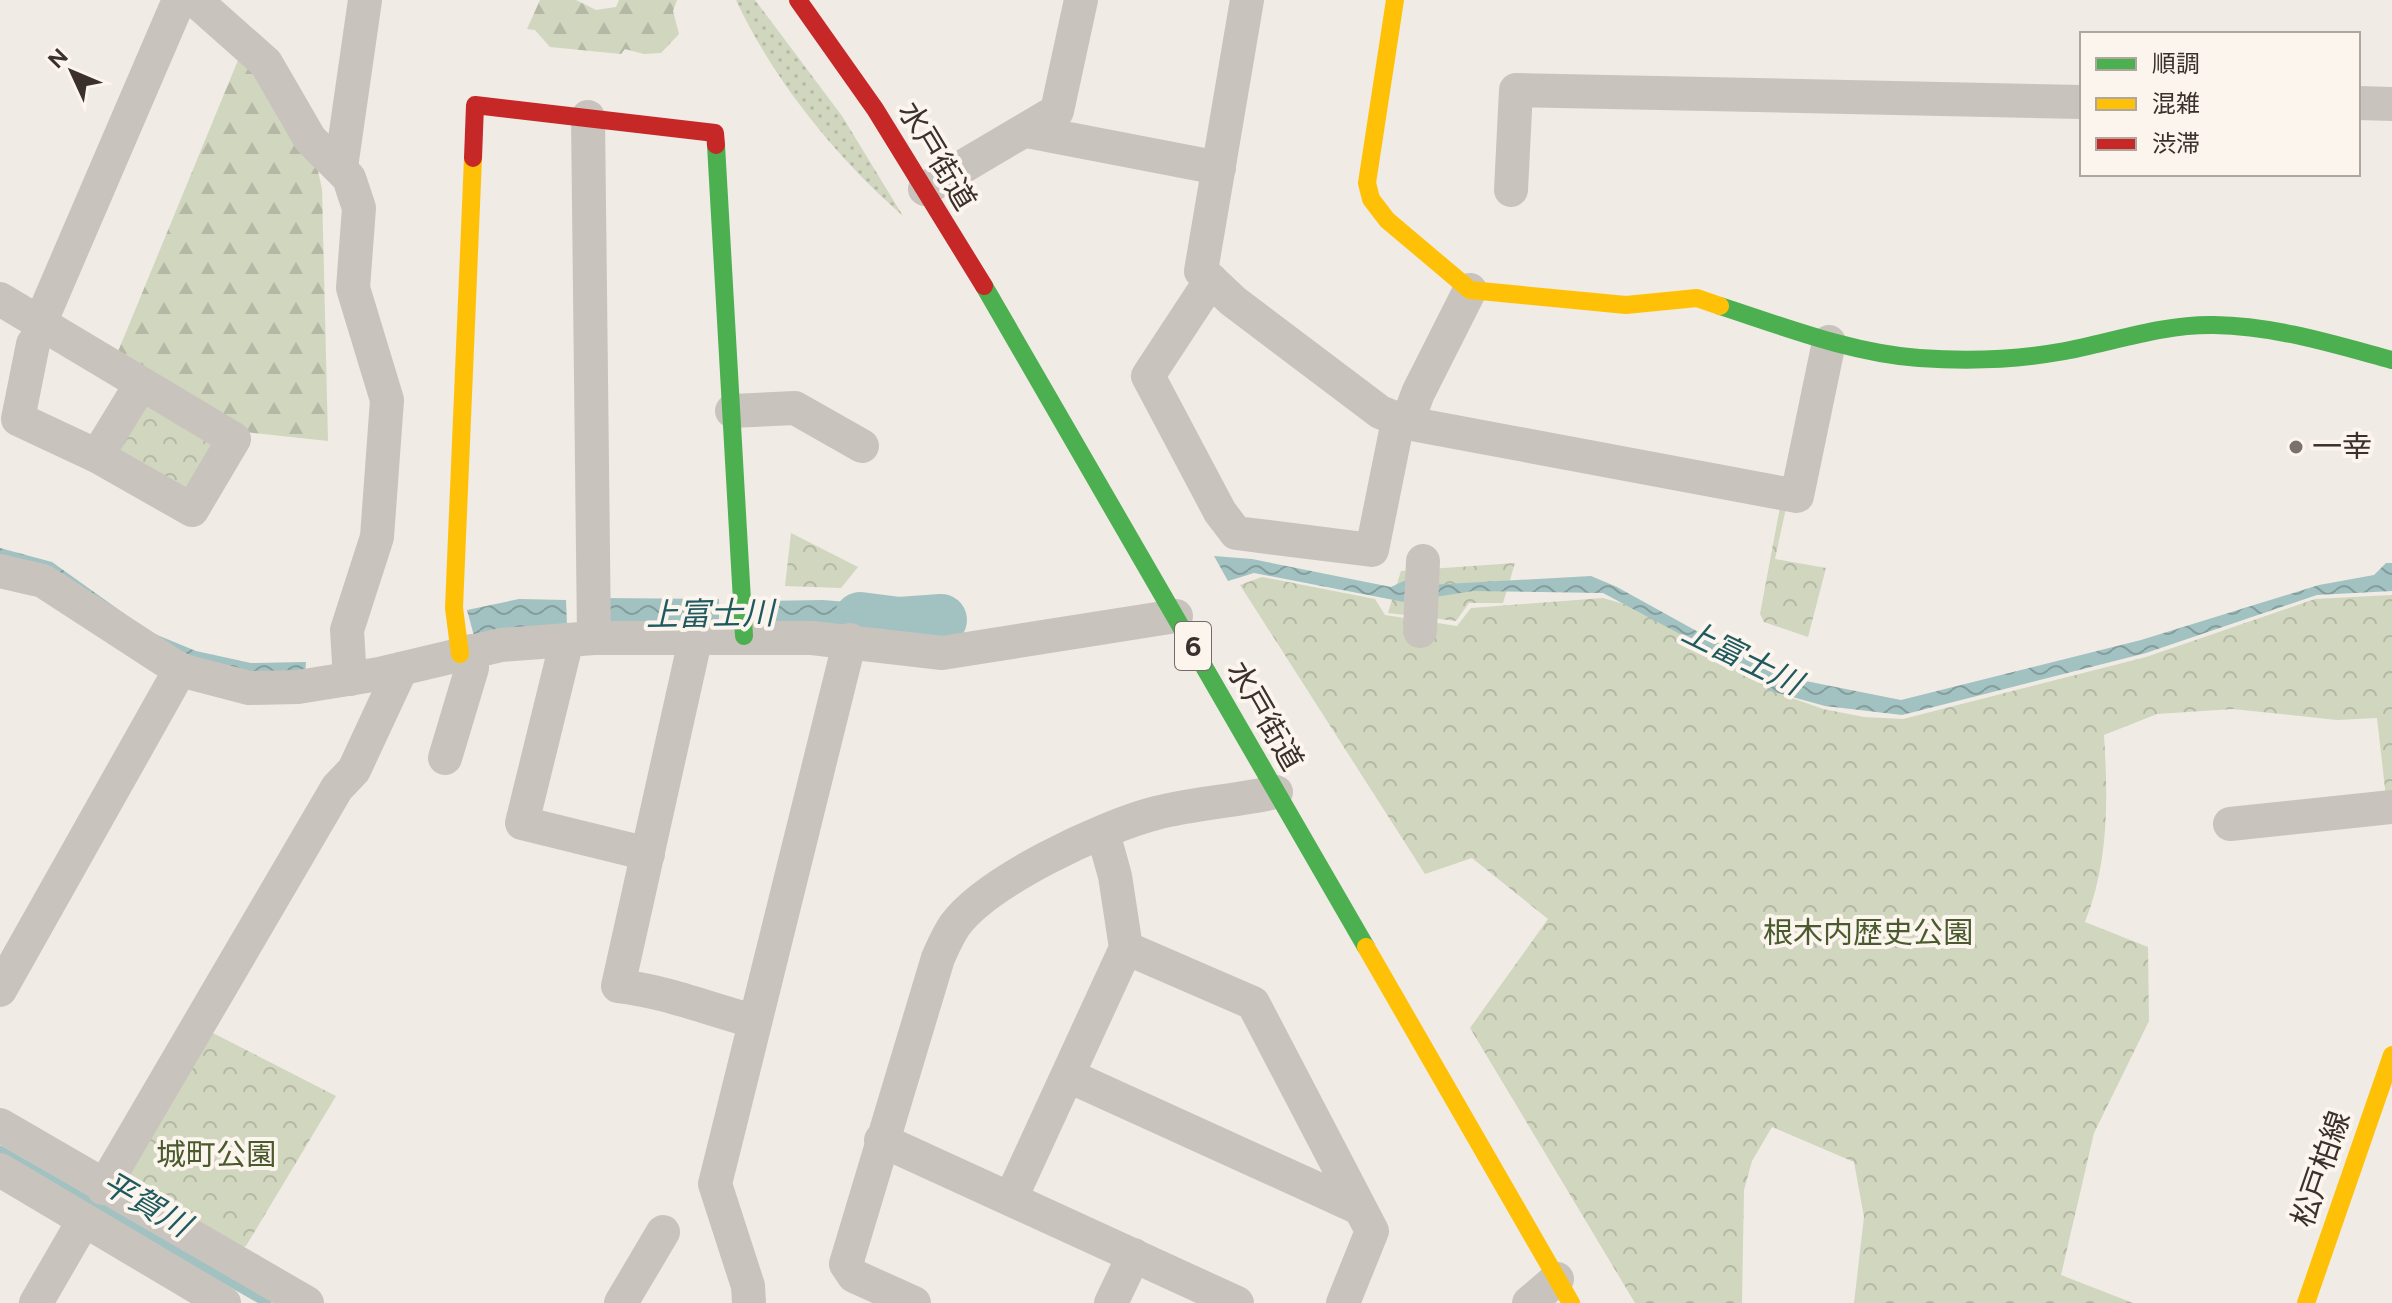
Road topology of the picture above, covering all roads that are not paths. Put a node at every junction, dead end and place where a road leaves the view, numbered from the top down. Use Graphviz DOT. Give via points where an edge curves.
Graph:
graph roads {
  1 [pos="179,0"];
  2 [pos="195,0"];
  3 [pos="365,0"];
  4 [pos="798,0"];
  5 [pos="1081,0"];
  6 [pos="1247,0"];
  7 [pos="1395,0"];
  8 [pos="2080,102"];
  9 [pos="2360,103"];
  10 [pos="2392,104"];
  11 [pos="588,117"];
  12 [pos="1027,131"];
  13 [pos="341,167"];
  14 [pos="1219,168"];
  15 [pos="925,189"];
  16 [pos="1511,190"];
  17 [pos="1211,280"];
  18 [pos="1470,290"];
  19 [pos="0,299"];
  20 [pos="37,333"];
  21 [pos="1829,342"];
  22 [pos="2392,360"];
  23 [pos="141,384"];
  24 [pos="732,411"];
  25 [pos="1402,422"];
  26 [pos="862,446"];
  27 [pos="97,456"];
  28 [pos="1423,561"];
  29 [pos="5,582"];
  30 [pos="1176,616"];
  31 [pos="1420,631"];
  32 [pos="696,636"];
  33 [pos="744,636"];
  34 [pos="580,639"];
  35 [pos="850,640"];
  36 [pos="466,652"];
  37 [pos="348,663"];
  38 [pos="401,669"];
  39 [pos="180,670"];
  40 [pos="445,758"];
  41 [pos="1276,792"];
  42 [pos="2392,807"];
  43 [pos="2230,824"];
  44 [pos="1103,833"];
  45 [pos="648,854"];
  46 [pos="1126,948"];
  47 [pos="0,990"];
  48 [pos="754,1021"];
  49 [pos="2392,1055"];
  50 [pos="1069,1076"];
  51 [pos="0,1125"];
  52 [pos="881,1140"];
  53 [pos="0,1170"];
  54 [pos="103,1188"];
  55 [pos="1011,1198"];
  56 [pos="1357,1207"];
  57 [pos="84,1220"];
  58 [pos="663,1232"];
  59 [pos="1134,1255"];
  60 [pos="1564,1291"];
  61 [pos="892,1299"];
  62 [pos="36,1303"];
  63 [pos="224,1303"];
  64 [pos="307,1303"];
  65 [pos="621,1303"];
  66 [pos="749,1303"];
  67 [pos="1111,1303"];
  68 [pos="1237,1303"];
  69 [pos="1343,1303"];
  70 [pos="1529,1303"];
  71 [pos="2306,1303"];
  1 -- 20 [label="street"];
  2 -- 13 [label="street" via="266,63 310,139"];
  3 -- 13 [label="street"];
  4 -- 15 [label="main road, 水戸街道 / 6" via="839,53"];
  5 -- 12 [label="street" via="1057,111"];
  6 -- 14 [label="street"];
  7 -- 18 [label="main road" via="1367,183 1371,199 1387,220"];
  8 -- 16 [label="street" via="1516,90"];
  9 -- 10 [label="street"];
  11 -- 24 [label="main road" via="715,133"];
  11 -- 34 [label="street" via="593,594"];
  11 -- 36 [label="main road" via="475,105 454,608"];
  12 -- 14 [label="street"];
  12 -- 15 [label="street"];
  13 -- 37 [label="street" via="359,208 353,288 387,400 377,537 347,630"];
  14 -- 17 [label="street" via="1201,271"];
  15 -- 30 [label="main road, 水戸街道 / 6"];
  17 -- 25 [label="street" via="1380,412"];
  17 -- 25 [label="street" via="1148,376 1236,533 1372,550"];
  18 -- 21 [label="main road" via="1626,305 1697,298"];
  18 -- 25 [label="street"];
  19 -- 20 [label="street"];
  20 -- 23 [label="street"];
  20 -- 27 [label="street" via="18,419"];
  21 -- 22 [label="main road" via="1918,358 2001,358 2159,329 2213,325 2291,332"];
  21 -- 25 [label="street" via="1797,496"];
  23 -- 27 [label="street"];
  23 -- 27 [label="street" via="234,439 192,510"];
  24 -- 26 [label="street" via="795,408"];
  24 -- 33 [label="main road"];
  28 -- 31 [label="street"];
  29 -- 39 [label="street" via="43,581"];
  30 -- 35 [label="street" via="942,653"];
  30 -- 41 [label="main road, 水戸街道 / 6"];
  32 -- 33 [label="street"];
  32 -- 34 [label="street"];
  32 -- 45 [label="street"];
  33 -- 35 [label="street"];
  34 -- 36 [label="street"];
  34 -- 45 [label="street" via="522,823"];
  35 -- 48 [label="street"];
  36 -- 38 [label="street"];
  36 -- 40 [label="street" via="472,668"];
  37 -- 38 [label="street"];
  37 -- 39 [label="street" via="298,687 249,688"];
  38 -- 54 [label="street" via="354,770 337,788"];
  39 -- 47 [label="street"];
  41 -- 44 [label="street" via="1156,813"];
  41 -- 60 [label="main road, 水戸街道 / 6"];
  42 -- 43 [label="street"];
  44 -- 46 [label="street"];
  44 -- 52 [label="street" via="1061,851 992,893 954,926 938,958"];
  45 -- 48 [label="street" via="618,986 658,990"];
  46 -- 50 [label="street"];
  46 -- 56 [label="street" via="1253,1003"];
  48 -- 66 [label="street" via="715,1184"];
  49 -- 71 [label="main road, 松戸柏線"];
  50 -- 55 [label="street"];
  50 -- 56 [label="street"];
  51 -- 54 [label="street"];
  52 -- 55 [label="street"];
  52 -- 61 [label="street" via="846,1264 854,1276"];
  53 -- 57 [label="street"];
  54 -- 64 [label="street"];
  55 -- 59 [label="street"];
  56 -- 69 [label="street" via="1372,1231"];
  57 -- 62 [label="street"];
  57 -- 63 [label="street"];
  58 -- 65 [label="street"];
  59 -- 67 [label="street"];
  59 -- 68 [label="street"];
  60 -- 70 [label="street"];
}
